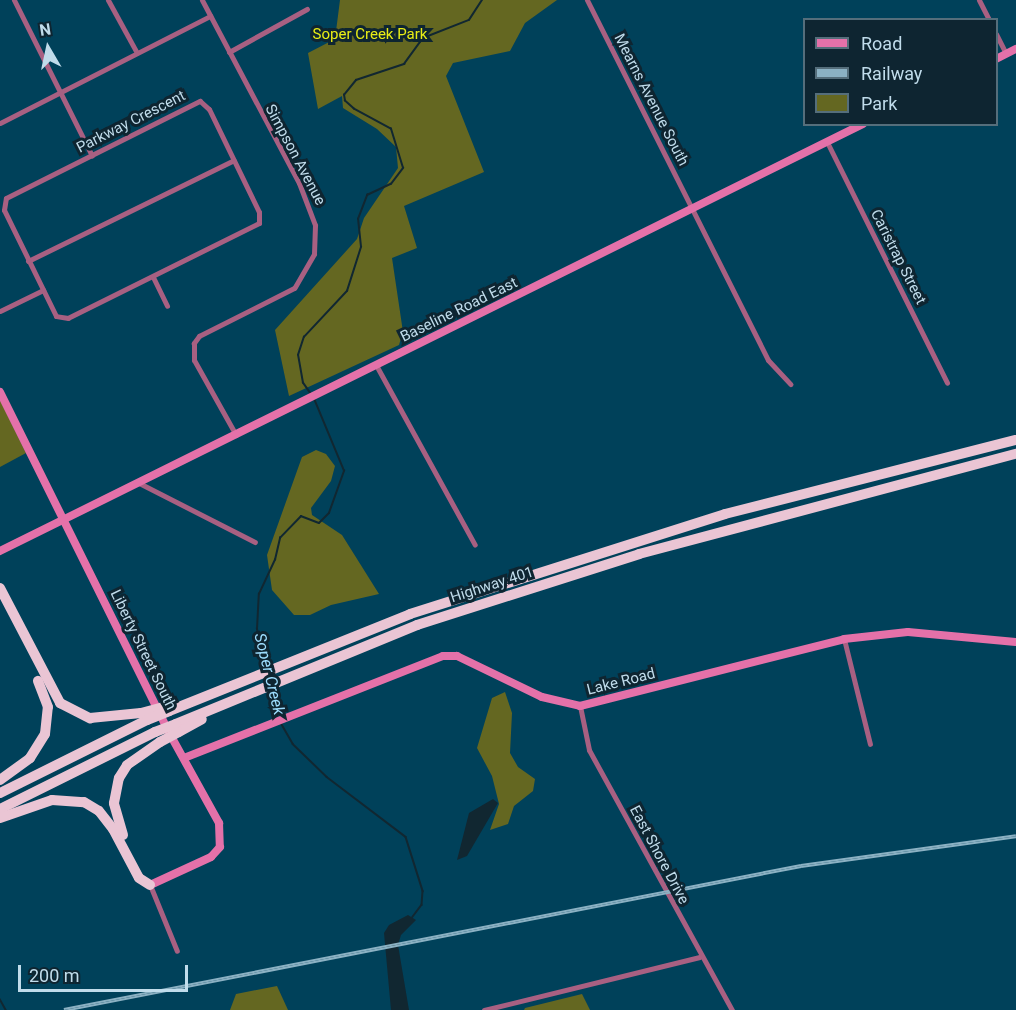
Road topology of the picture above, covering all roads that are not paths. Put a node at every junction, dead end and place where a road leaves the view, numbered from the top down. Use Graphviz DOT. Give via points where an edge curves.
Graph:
graph roads {
  1 [pos="14,0"];
  2 [pos="108,0"];
  3 [pos="202,0"];
  4 [pos="587,0"];
  5 [pos="979,0"];
  6 [pos="307,9"];
  7 [pos="210,16"];
  8 [pos="988,18"];
  9 [pos="998,38"];
  10 [pos="1016,50"];
  11 [pos="229,52"];
  12 [pos="137,53"];
  13 [pos="1006,54"];
  14 [pos="998,58"];
  15 [pos="60,92"];
  16 [pos="2,121"];
  17 [pos="859,126"];
  18 [pos="827,142"];
  19 [pos="92,156"];
  20 [pos="234,160"];
  21 [pos="694,210"];
  22 [pos="28,261"];
  23 [pos="153,277"];
  24 [pos="44,290"];
  25 [pos="166,306"];
  26 [pos="0,311"];
  27 [pos="376,365"];
  28 [pos="947,383"];
  29 [pos="790,384"];
  30 [pos="0,392"];
  31 [pos="236,435"];
  32 [pos="1016,440"];
  33 [pos="1016,454"];
  34 [pos="139,483"];
  35 [pos="65,518"];
  36 [pos="255,542"];
  37 [pos="475,546"];
  38 [pos="0,551"];
  39 [pos="0,588"];
  40 [pos="0,603"];
  41 [pos="844,639"];
  42 [pos="1016,642"];
  43 [pos="580,706"];
  44 [pos="144,717"];
  45 [pos="157,737"];
  46 [pos="870,744"];
  47 [pos="184,758"];
  48 [pos="0,780"];
  49 [pos="0,793"];
  50 [pos="0,809"];
  51 [pos="0,818"];
  52 [pos="150,885"];
  53 [pos="177,951"];
  54 [pos="700,957"];
  55 [pos="483,1010"];
  56 [pos="732,1010"];
  1 -- 15 [label="street"];
  2 -- 12 [label="street"];
  3 -- 7 [label="street, Simpson Avenue"];
  4 -- 21 [label="street, Mearns Avenue South"];
  5 -- 8 [label="street"];
  6 -- 11 [label="street"];
  7 -- 11 [label="street, Simpson Avenue"];
  7 -- 12 [label="street"];
  9 -- 13 [label="street"];
  10 -- 13 [label="street"];
  11 -- 31 [label="street, Simpson Avenue" via="313,214 316,238 310,265 294,288 199,336 194,343 194,360"];
  12 -- 15 [label="street"];
  13 -- 14 [label="street"];
  15 -- 16 [label="street"];
  15 -- 19 [label="street"];
  17 -- 18 [label="street, Baseline Road East"];
  18 -- 21 [label="street, Baseline Road East"];
  18 -- 28 [label="street, Caristrap Street"];
  19 -- 20 [label="street, Parkway Crescent" via="200,101 209,109"];
  19 -- 22 [label="street, Parkway Crescent" via="6,198 4,210"];
  20 -- 22 [label="street"];
  20 -- 23 [label="street, Parkway Crescent" via="260,212 259,223"];
  21 -- 27 [label="street, Baseline Road East"];
  21 -- 29 [label="street, Mearns Avenue South" via="768,360"];
  22 -- 24 [label="street, Parkway Crescent"];
  23 -- 24 [label="street, Parkway Crescent" via="68,318 56,316"];
  23 -- 25 [label="street"];
  24 -- 26 [label="street"];
  27 -- 31 [label="street, Baseline Road East"];
  27 -- 37 [label="street"];
  30 -- 35 [label="street, Liberty Street South"];
  31 -- 34 [label="street, Baseline Road East"];
  32 -- 44 [label="highway, Highway 401, bridge" via="726,514 410,614"];
  33 -- 45 [label="highway, Highway 401, bridge" via="639,554 417,625 251,693"];
  34 -- 35 [label="street, Baseline Road East"];
  34 -- 36 [label="street"];
  35 -- 38 [label="street, Baseline Road East"];
  35 -- 47 [label="street, Liberty Street South"];
  39 -- 44 [label="highway" via="60,703 90,718"];
  40 -- 48 [label="highway" via="43,690 48,716 37,751"];
  41 -- 42 [label="street, Lake Road" via="908,632"];
  41 -- 43 [label="street, Lake Road"];
  41 -- 46 [label="street"];
  43 -- 47 [label="street, Lake Road" via="542,697 457,656 443,656"];
  43 -- 54 [label="street, East Shore Drive" via="589,750"];
  44 -- 49 [label="highway"];
  45 -- 50 [label="highway"];
  45 -- 52 [label="highway" via="127,765 114,791 118,826"];
  47 -- 52 [label="street, Liberty Street South" via="219,824 220,847 190,869"];
  51 -- 52 [label="highway" via="52,800 84,802 99,811 139,878"];
  52 -- 53 [label="street"];
  54 -- 55 [label="street"];
  54 -- 56 [label="street, East Shore Drive"];
}
